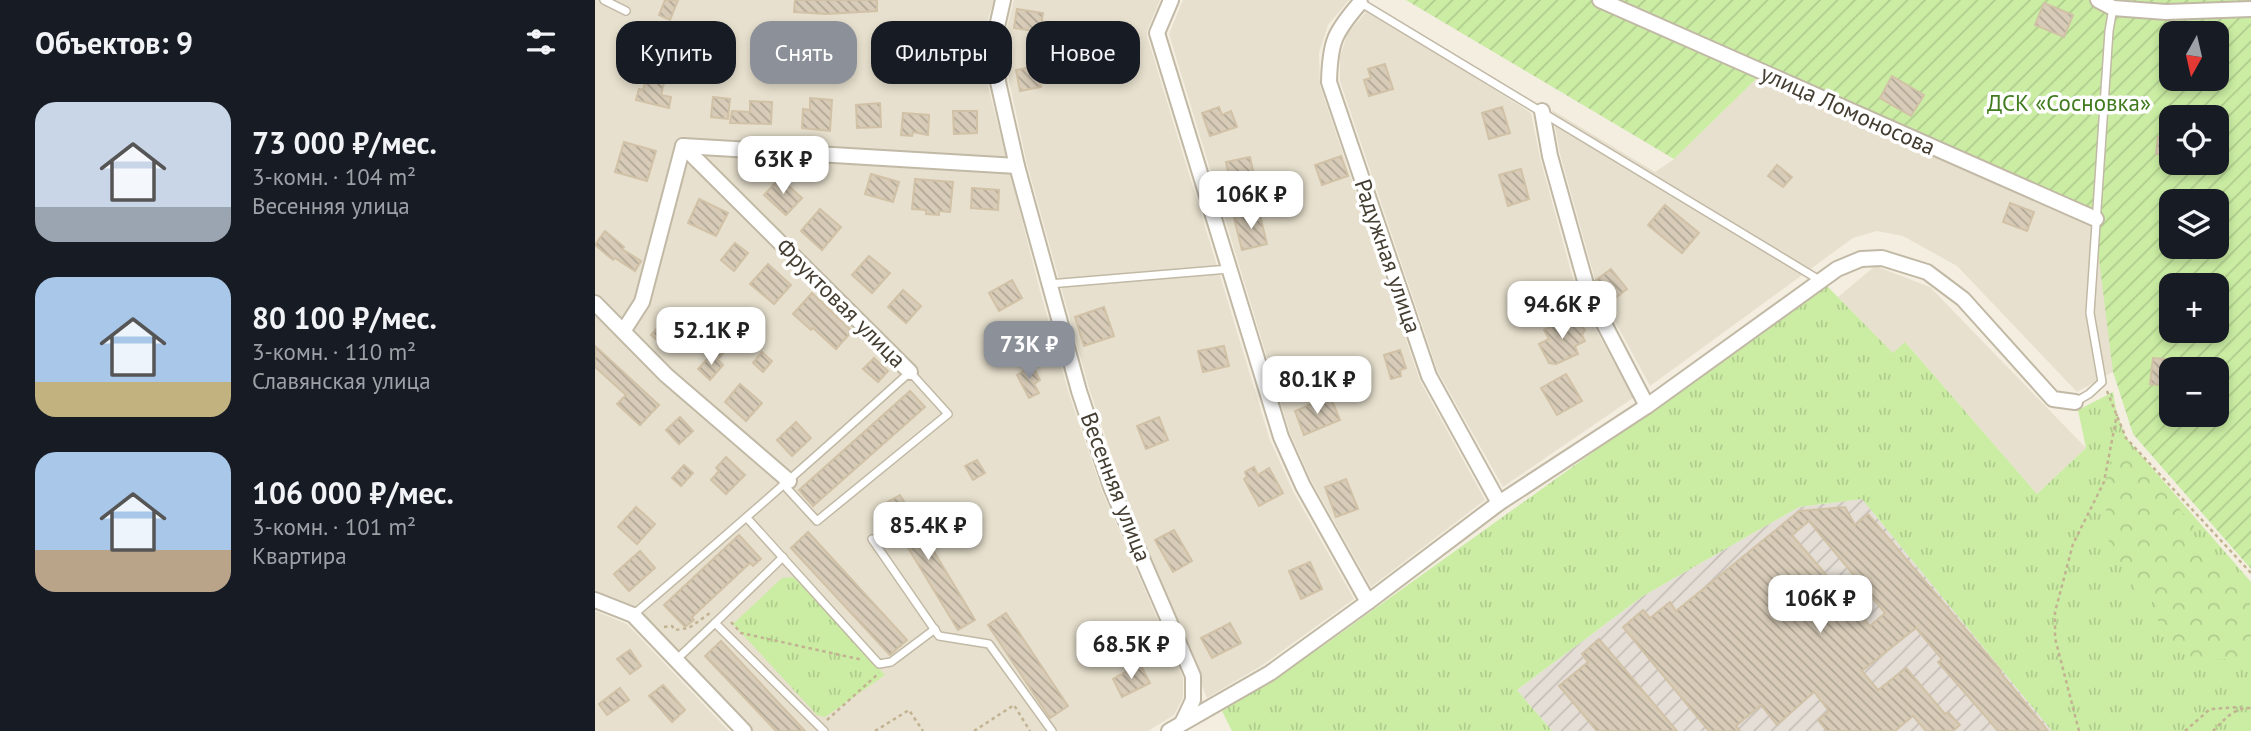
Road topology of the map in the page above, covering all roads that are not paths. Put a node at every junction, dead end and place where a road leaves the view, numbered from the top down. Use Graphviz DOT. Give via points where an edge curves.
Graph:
graph roads {
  1 [pos="604,0"];
  2 [pos="1003,0"];
  3 [pos="1171,0"];
  4 [pos="1600,0"];
  5 [pos="2098,0"];
  6 [pos="1358,2"];
  7 [pos="2113,4"];
  8 [pos="2251,9"];
  9 [pos="625,11"];
  10 [pos="1542,111"];
  11 [pos="683,146"];
  12 [pos="1017,166"];
  13 [pos="2096,219"];
  14 [pos="1229,269"];
  15 [pos="1822,281"];
  16 [pos="1049,284"];
  17 [pos="595,303"];
  18 [pos="624,330"];
  19 [pos="910,372"];
  20 [pos="2074,401"];
  21 [pos="1647,406"];
  22 [pos="786,483"];
  23 [pos="1499,503"];
  24 [pos="747,518"];
  25 [pos="872,538"];
  26 [pos="783,557"];
  27 [pos="595,600"];
  28 [pos="1368,602"];
  29 [pos="633,615"];
  30 [pos="715,623"];
  31 [pos="935,629"];
  32 [pos="677,659"];
  33 [pos="1176,727"];
  34 [pos="821,729"];
  35 [pos="744,731"];
  36 [pos="1052,731"];
  1 -- 9 [label="lane"];
  2 -- 12 [label="street, Весенняя улица" via="996,30 998,82"];
  3 -- 14 [label="street" via="1157,33"];
  4 -- 13 [label="street, улица Ломоносова"];
  5 -- 7 [label="street"];
  6 -- 10 [label="lane"];
  6 -- 23 [label="street, Радужная улица" via="1338,28 1329,55 1329,82 1429,376"];
  7 -- 8 [label="street" via="2166,12"];
  7 -- 13 [label="lane"];
  10 -- 15 [label="lane"];
  10 -- 21 [label="street" via="1588,295"];
  11 -- 12 [label="street"];
  11 -- 18 [label="street" via="642,302"];
  11 -- 19 [label="street, Фруктовая улица"];
  12 -- 16 [label="street, Весенняя улица"];
  13 -- 20 [label="lane" via="2090,313 2102,382"];
  14 -- 16 [label="lane"];
  14 -- 28 [label="street" via="1280,437"];
  15 -- 20 [label="street" via="1861,259 1882,258 1927,272 1963,299 2053,399"];
  15 -- 21 [label="street"];
  16 -- 33 [label="street, Весенняя улица" via="1111,487 1193,676 1193,699"];
  17 -- 18 [label="street"];
  18 -- 22 [label="street" via="666,375"];
  19 -- 22 [label="lane"];
  19 -- 22 [label="lane" via="948,414 817,521"];
  21 -- 23 [label="street"];
  22 -- 24 [label="lane"];
  23 -- 28 [label="street"];
  24 -- 26 [label="lane"];
  24 -- 29 [label="lane"];
  25 -- 31 [label="lane"];
  26 -- 30 [label="lane"];
  26 -- 31 [label="lane" via="879,664 891,662"];
  27 -- 29 [label="street"];
  28 -- 33 [label="street" via="1270,673 1206,714"];
  29 -- 32 [label="street"];
  30 -- 32 [label="lane"];
  30 -- 34 [label="lane"];
  31 -- 36 [label="lane" via="939,636 989,644"];
  32 -- 35 [label="street"];
}
